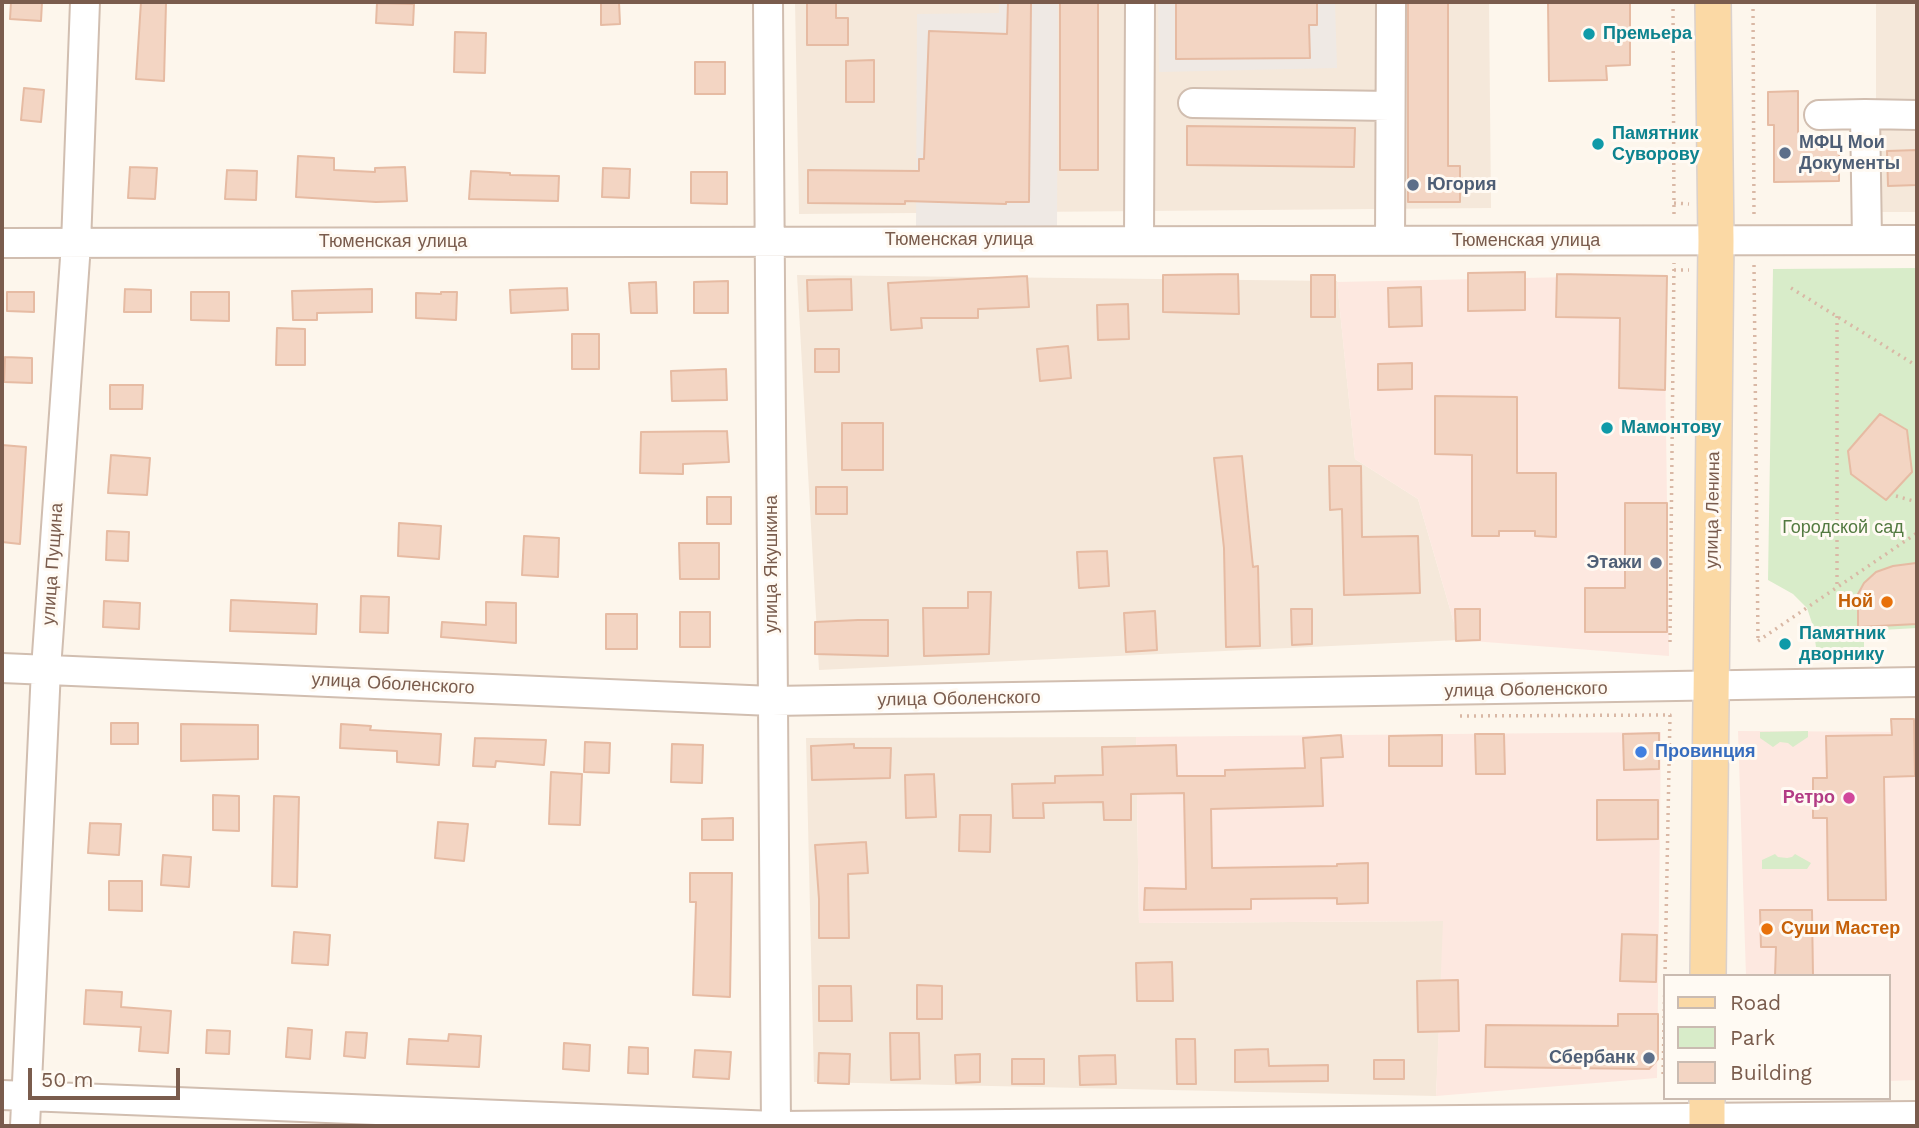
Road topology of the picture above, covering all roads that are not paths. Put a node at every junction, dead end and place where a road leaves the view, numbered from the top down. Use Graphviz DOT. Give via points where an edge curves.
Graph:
graph roads {
  1 [pos="85,2"];
  2 [pos="768,2"];
  3 [pos="1140,2"];
  4 [pos="1391,2"];
  5 [pos="1713,2"];
  6 [pos="1193,103"];
  7 [pos="1390,106"];
  8 [pos="1865,114"];
  9 [pos="1819,115"];
  10 [pos="1917,115"];
  11 [pos="771,240"];
  12 [pos="1867,240"];
  13 [pos="1917,240"];
  14 [pos="1139,241"];
  15 [pos="1390,241"];
  16 [pos="1716,242"];
  17 [pos="2,243"];
  18 [pos="76,244"];
  19 [pos="2,668"];
  20 [pos="46,669"];
  21 [pos="1917,682"];
  22 [pos="1711,687"];
  23 [pos="772,701"];
  24 [pos="1708,974"];
  25 [pos="14,1096"];
  26 [pos="1707,1115"];
  27 [pos="1917,1116"];
  28 [pos="25,1126"];
  29 [pos="777,1126"];
  1 -- 18 [label="street, улица Пущина"];
  2 -- 11 [label="street, улица Якушкина"];
  3 -- 14 [label="street"];
  4 -- 7 [label="street"];
  5 -- 16 [label="main road, улица Ленина"];
  6 -- 7 [label="street"];
  7 -- 15 [label="street"];
  8 -- 9 [label="street"];
  8 -- 10 [label="street"];
  8 -- 12 [label="street"];
  11 -- 14 [label="street, Тюменская улица"];
  11 -- 18 [label="street, Тюменская улица"];
  11 -- 23 [label="street, улица Якушкина"];
  12 -- 13 [label="street, Тюменская улица"];
  12 -- 16 [label="street, Тюменская улица"];
  14 -- 15 [label="street, Тюменская улица"];
  15 -- 16 [label="street, Тюменская улица"];
  16 -- 22 [label="main road, улица Ленина"];
  17 -- 18 [label="street, Тюменская улица"];
  18 -- 20 [label="street, улица Пущина"];
  19 -- 20 [label="street, улица Оболенского"];
  20 -- 23 [label="street, улица Оболенского"];
  20 -- 25 [label="street, улица Пущина"];
  21 -- 22 [label="street, улица Оболенского"];
  22 -- 23 [label="street, улица Оболенского"];
  22 -- 24 [label="main road, улица Ленина"];
  23 -- 29 [label="street, улица Якушкина"];
  25 -- 28 [label="street, улица Пущина"];
  25 -- 29 [label="street"];
  26 -- 27 [label="street"];
  26 -- 29 [label="street"];
}
